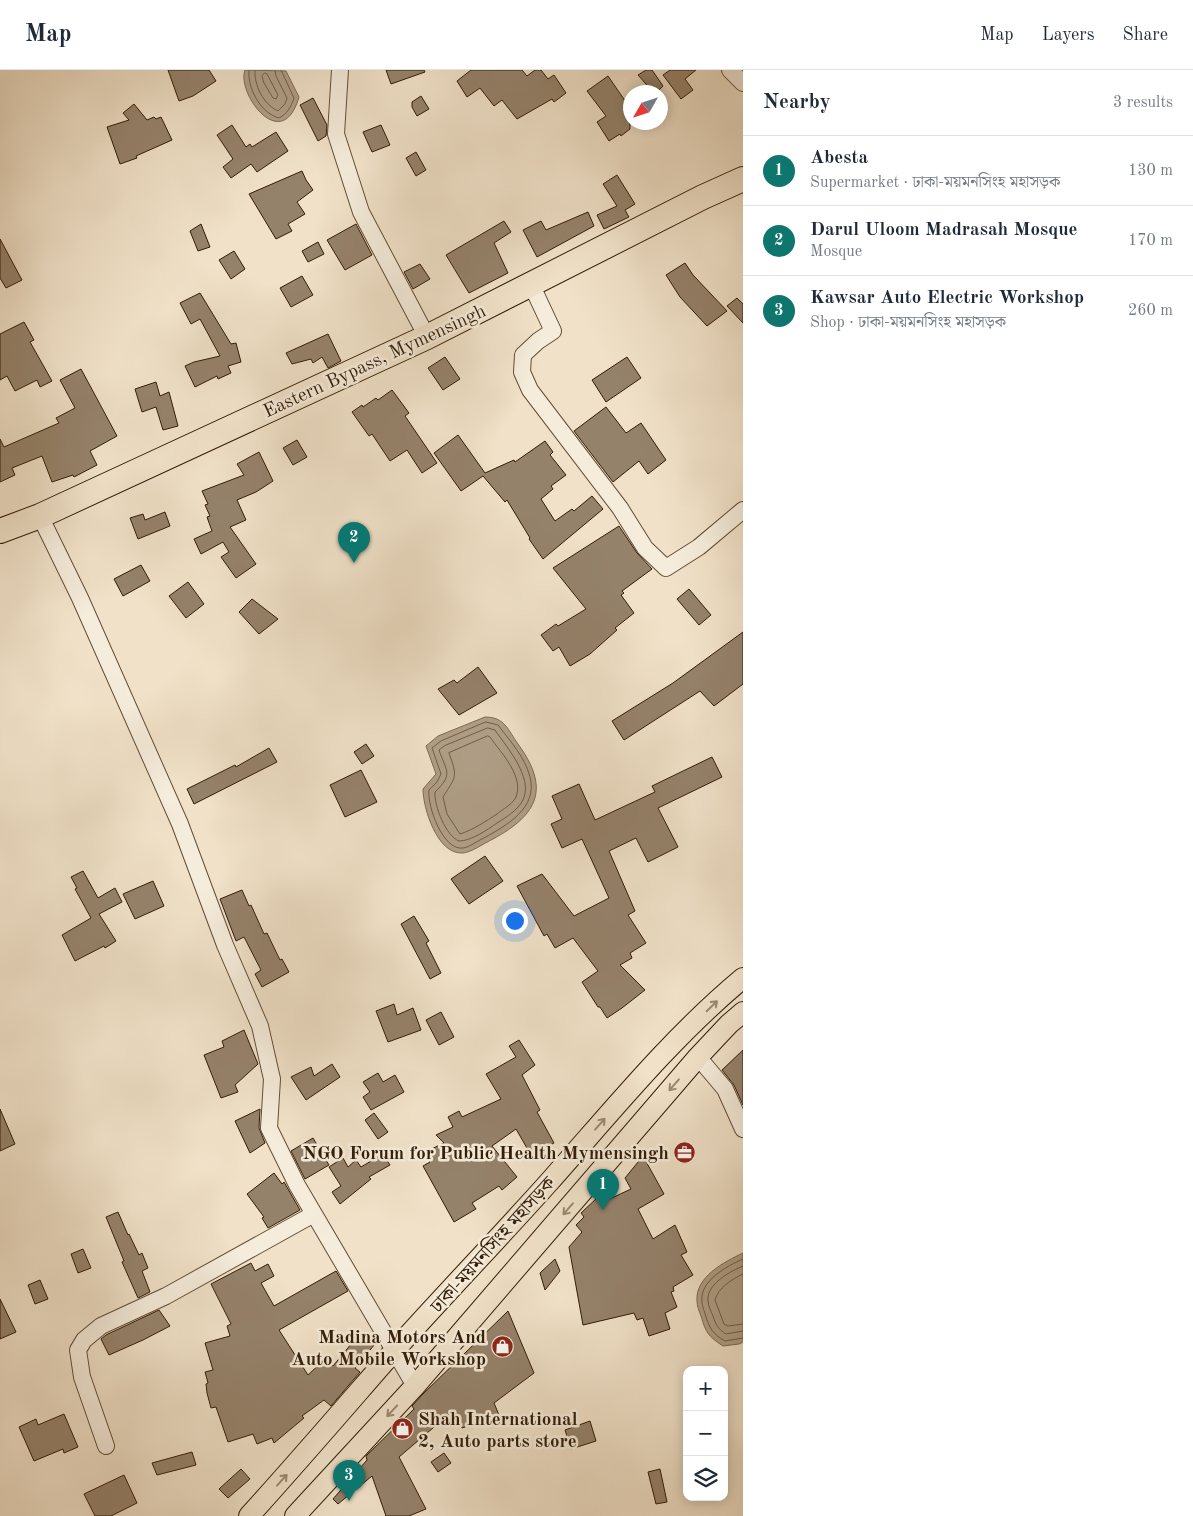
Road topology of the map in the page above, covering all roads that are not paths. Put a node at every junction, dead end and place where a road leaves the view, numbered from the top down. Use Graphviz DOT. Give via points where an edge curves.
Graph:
graph roads {
  1 [pos="340,70"];
  2 [pos="730,70"];
  3 [pos="743,83"];
  4 [pos="743,179"];
  5 [pos="531,284"];
  6 [pos="427,336"];
  7 [pos="743,510"];
  8 [pos="40,516"];
  9 [pos="0,531"];
  10 [pos="743,978"];
  11 [pos="743,1012"];
  12 [pos="698,1057"];
  13 [pos="743,1129"];
  14 [pos="314,1214"];
  15 [pos="394,1351"];
  16 [pos="415,1386"];
  17 [pos="106,1446"];
  18 [pos="249,1516"];
  19 [pos="295,1516"];
  1 -- 6 [label="street" via="336,134 361,212"];
  2 -- 3 [label="street"];
  4 -- 5 [label="highway, Eastern Bypass, Mymensingh"];
  5 -- 6 [label="highway, Eastern Bypass, Mymensingh"];
  5 -- 7 [label="street" via="553,331 523,355 522,372 530,390 620,508 644,548 666,568 699,547"];
  6 -- 8 [label="highway, Eastern Bypass, Mymensingh"];
  8 -- 9 [label="highway, Eastern Bypass, Mymensingh"];
  8 -- 14 [label="street" via="180,824 225,945 260,1026 272,1079 269,1128"];
  15 -- 10 [label="main road, ঢাকা-ময়মনসিংহ মহাসড়ক, one-way" via="684,1032"];
  11 -- 12 [label="main road, ঢাকা-ময়মনসিংহ মহাসড়ক"];
  12 -- 13 [label="street" via="725,1089"];
  12 -- 16 [label="main road, ঢাকা-ময়মনসিংহ মহাসড়ক, one-way"];
  14 -- 15 [label="street"];
  14 -- 17 [label="street" via="166,1296 101,1326 84,1340 78,1350 82,1377"];
  15 -- 16 [label="street"];
  18 -- 15 [label="main road, ঢাকা-ময়মনসিংহ মহাসড়ক, one-way"];
  16 -- 19 [label="main road, ঢাকা-ময়মনসিংহ মহাসড়ক, one-way"];
}
